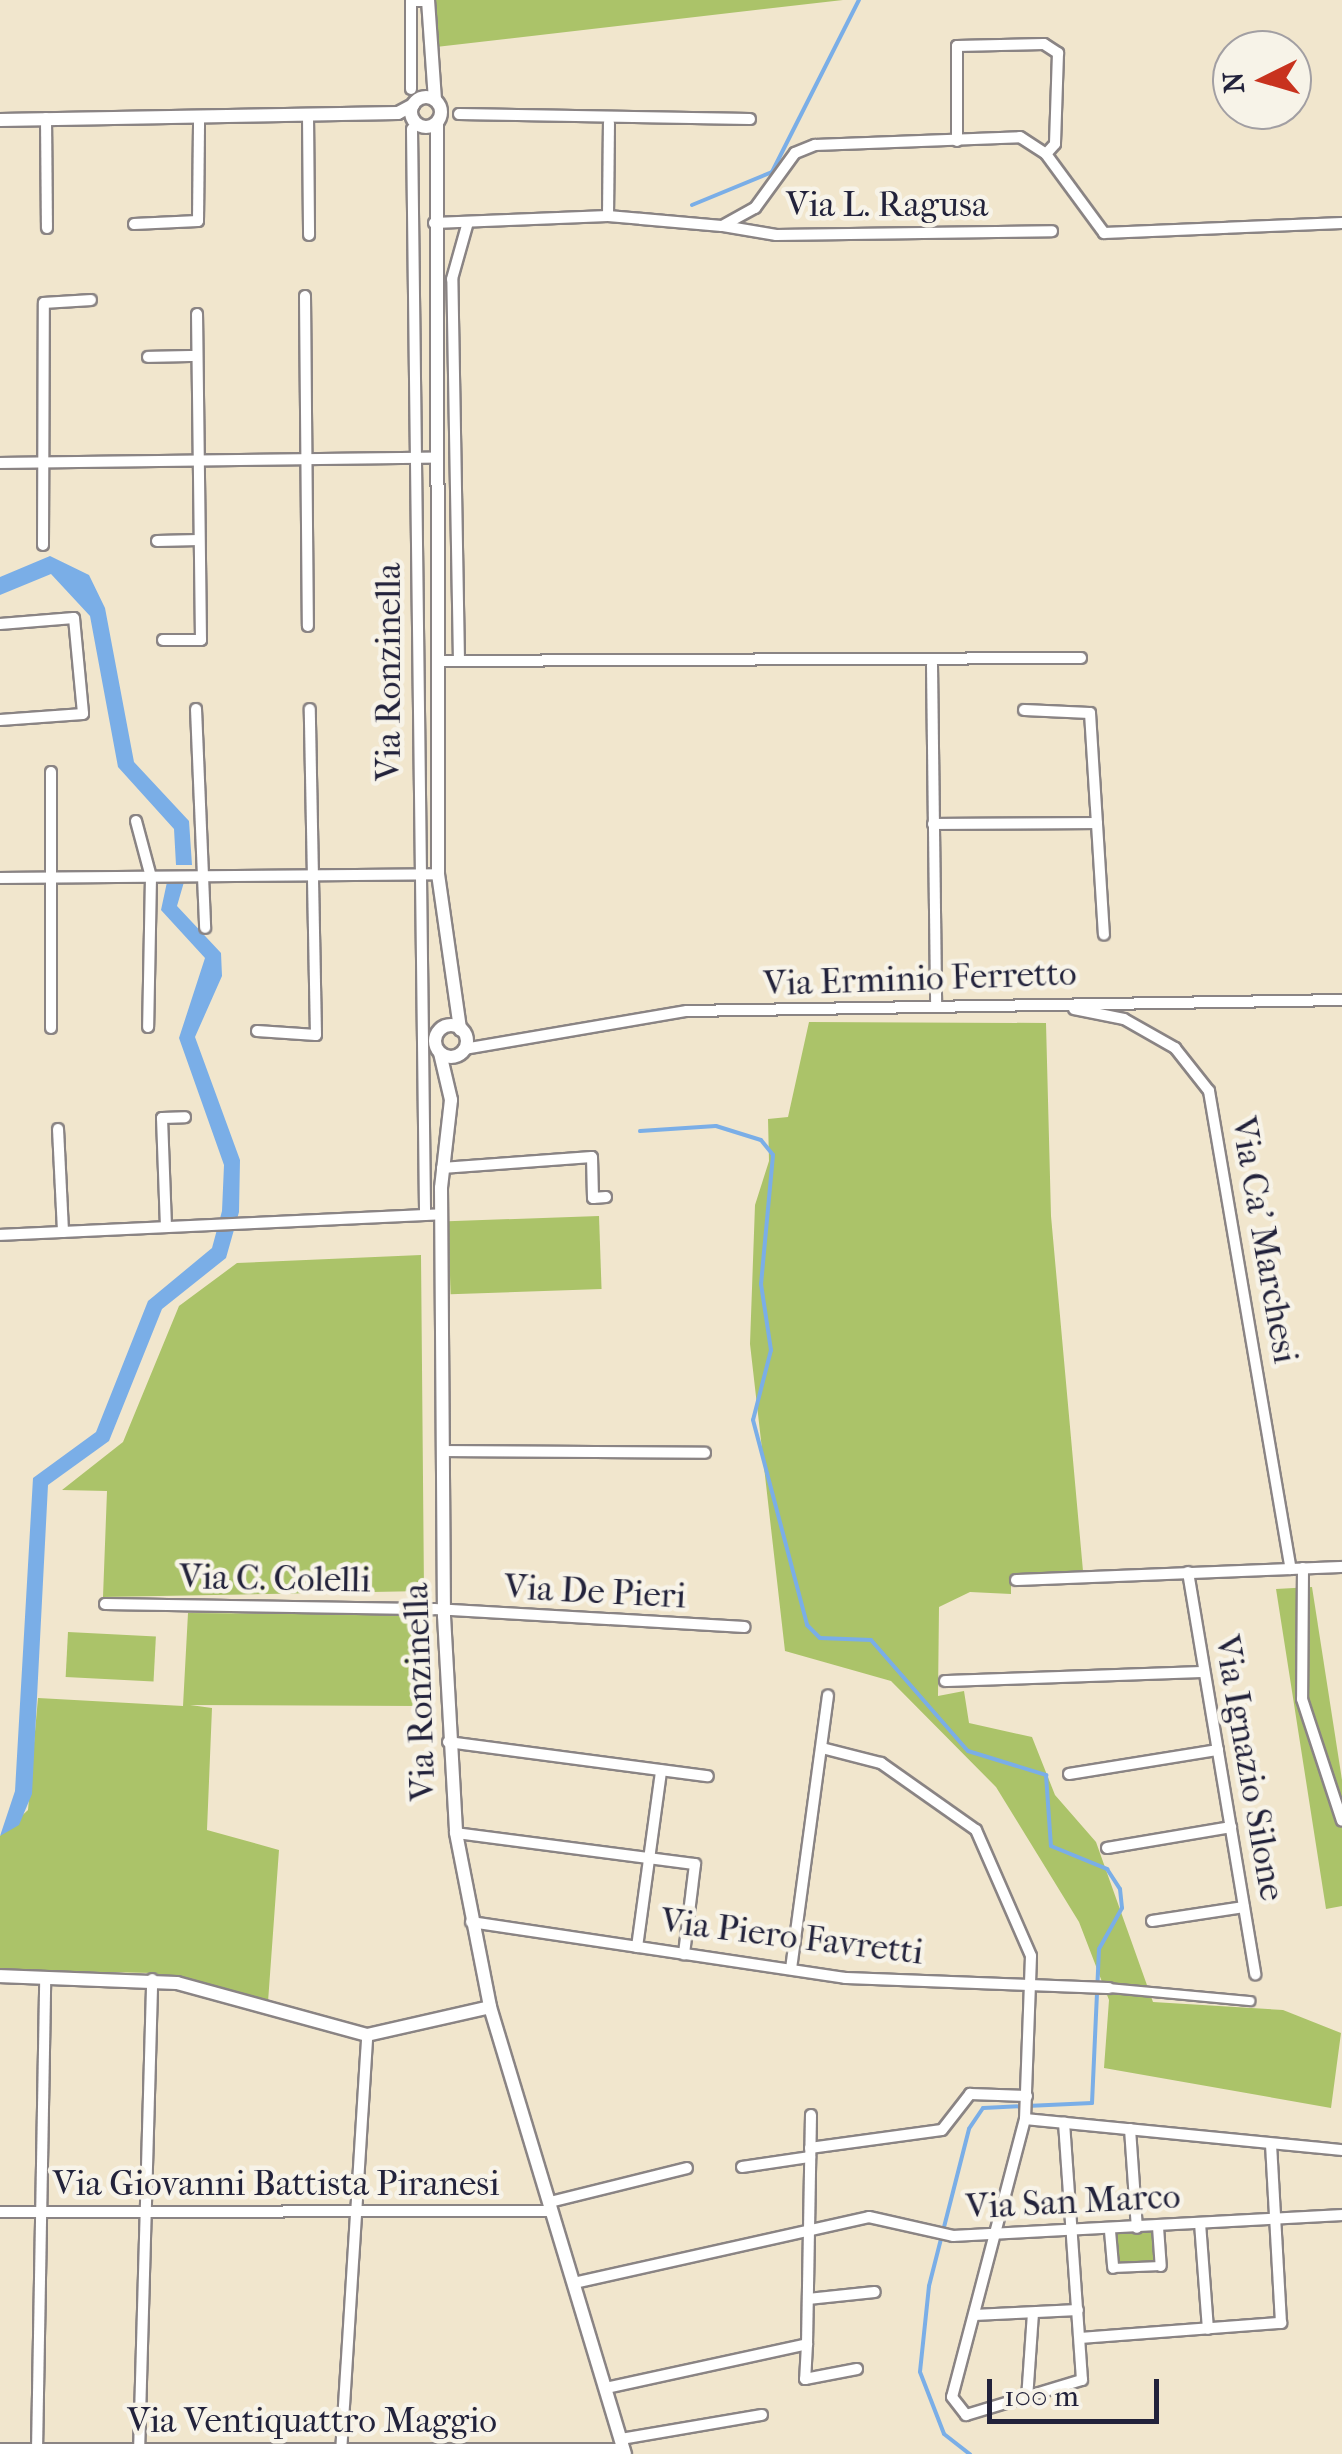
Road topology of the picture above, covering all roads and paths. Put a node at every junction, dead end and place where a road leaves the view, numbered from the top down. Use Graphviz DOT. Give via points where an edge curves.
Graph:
graph roads {
  1 [pos="428,0"];
  2 [pos="429,68"];
  3 [pos="414,98"];
  4 [pos="434,100"];
  5 [pos="398,113"];
  6 [pos="459,114"];
  7 [pos="308,115"];
  8 [pos="2,117"];
  9 [pos="199,117"];
  10 [pos="46,118"];
  11 [pos="750,119"];
  12 [pos="437,123"];
  13 [pos="609,123"];
  14 [pos="415,125"];
  15 [pos="957,141"];
  16 [pos="430,150"];
  17 [pos="1046,154"];
  18 [pos="608,216"];
  19 [pos="468,222"];
  20 [pos="432,223"];
  21 [pos="1342,223"];
  22 [pos="134,224"];
  23 [pos="722,226"];
  24 [pos="47,228"];
  25 [pos="1052,232"];
  26 [pos="309,235"];
  27 [pos="305,296"];
  28 [pos="91,300"];
  29 [pos="197,314"];
  30 [pos="198,356"];
  31 [pos="148,357"];
  32 [pos="307,456"];
  33 [pos="200,458"];
  34 [pos="436,458"];
  35 [pos="418,459"];
  36 [pos="44,462"];
  37 [pos="0,463"];
  38 [pos="199,540"];
  39 [pos="157,542"];
  40 [pos="43,545"];
  41 [pos="0,624"];
  42 [pos="308,626"];
  43 [pos="163,640"];
  44 [pos="1081,658"];
  45 [pos="458,660"];
  46 [pos="438,661"];
  47 [pos="932,665"];
  48 [pos="196,709"];
  49 [pos="310,709"];
  50 [pos="1024,710"];
  51 [pos="0,720"];
  52 [pos="51,772"];
  53 [pos="136,821"];
  54 [pos="1097,823"];
  55 [pos="932,824"];
  56 [pos="420,874"];
  57 [pos="438,874"];
  58 [pos="316,875"];
  59 [pos="204,876"];
  60 [pos="151,877"];
  61 [pos="0,878"];
  62 [pos="54,878"];
  63 [pos="206,928"];
  64 [pos="1104,935"];
  65 [pos="450,993"];
  66 [pos="1342,1000"];
  67 [pos="936,1003"];
  68 [pos="1068,1008"];
  69 [pos="51,1028"];
  70 [pos="148,1028"];
  71 [pos="461,1030"];
  72 [pos="257,1031"];
  73 [pos="438,1032"];
  74 [pos="500,1038"];
  75 [pos="461,1052"];
  76 [pos="440,1053"];
  77 [pos="450,1092"];
  78 [pos="184,1117"];
  79 [pos="58,1130"];
  80 [pos="442,1168"];
  81 [pos="606,1197"];
  82 [pos="442,1214"];
  83 [pos="425,1216"];
  84 [pos="166,1227"];
  85 [pos="62,1232"];
  86 [pos="0,1235"];
  87 [pos="445,1451"];
  88 [pos="705,1453"];
  89 [pos="1342,1567"];
  90 [pos="1297,1568"];
  91 [pos="1188,1572"];
  92 [pos="1016,1580"];
  93 [pos="105,1604"];
  94 [pos="444,1610"];
  95 [pos="744,1627"];
  96 [pos="1204,1672"];
  97 [pos="945,1681"];
  98 [pos="828,1695"];
  99 [pos="447,1742"];
  100 [pos="822,1748"];
  101 [pos="1218,1750"];
  102 [pos="661,1771"];
  103 [pos="1069,1774"];
  104 [pos="708,1776"];
  105 [pos="1342,1821"];
  106 [pos="1231,1828"];
  107 [pos="456,1833"];
  108 [pos="1108,1848"];
  109 [pos="649,1858"];
  110 [pos="1244,1907"];
  111 [pos="1152,1920"];
  112 [pos="471,1922"];
  113 [pos="637,1947"];
  114 [pos="684,1954"];
  115 [pos="791,1969"];
  116 [pos="1255,1974"];
  117 [pos="0,1976"];
  118 [pos="45,1977"];
  119 [pos="152,1980"];
  120 [pos="1033,1986"];
  121 [pos="1109,1988"];
  122 [pos="1250,2001"];
  123 [pos="490,2006"];
  124 [pos="367,2034"];
  125 [pos="1027,2098"];
  126 [pos="811,2115"];
  127 [pos="1025,2117"];
  128 [pos="1064,2122"];
  129 [pos="1130,2129"];
  130 [pos="1272,2144"];
  131 [pos="1342,2150"];
  132 [pos="810,2152"];
  133 [pos="742,2167"];
  134 [pos="687,2168"];
  135 [pos="551,2206"];
  136 [pos="0,2212"];
  137 [pos="42,2212"];
  138 [pos="149,2212"];
  139 [pos="356,2212"];
  140 [pos="1342,2215"];
  141 [pos="1274,2219"];
  142 [pos="1200,2223"];
  143 [pos="809,2226"];
  144 [pos="1158,2227"];
  145 [pos="1137,2228"];
  146 [pos="1110,2230"];
  147 [pos="1070,2233"];
  148 [pos="992,2236"];
  149 [pos="1161,2266"];
  150 [pos="1112,2268"];
  151 [pos="574,2283"];
  152 [pos="876,2292"];
  153 [pos="808,2298"];
  154 [pos="1078,2310"];
  155 [pos="1033,2313"];
  156 [pos="974,2315"];
  157 [pos="1208,2329"];
  158 [pos="1080,2338"];
  159 [pos="807,2344"];
  160 [pos="857,2370"];
  161 [pos="606,2388"];
  162 [pos="1027,2399"];
  163 [pos="762,2415"];
  164 [pos="624,2448"];
  165 [pos="0,2449"];
  166 [pos="37,2451"];
  167 [pos="139,2451"];
  168 [pos="341,2451"];
  1 -- 2 [label="street, Via Ronzinella"];
  1 -- 3 [label="street, Via Ronzinella" via="411,1"];
  2 -- 3 [label="street, Via Ronzinella"];
  2 -- 4 [label="street, Via Ronzinella"];
  3 -- 4 [label="street"];
  3 -- 5 [label="street"];
  3 -- 14 [label="street, Via Ronzinella"];
  4 -- 12 [label="street, Via Ronzinella"];
  5 -- 7 [label="street"];
  5 -- 14 [label="street"];
  6 -- 13 [label="street"];
  7 -- 9 [label="street"];
  7 -- 26 [label="street"];
  8 -- 10 [label="street"];
  9 -- 10 [label="street"];
  9 -- 22 [label="street" via="198,221"];
  10 -- 24 [label="street"];
  11 -- 13 [label="street"];
  12 -- 14 [label="street"];
  12 -- 16 [label="street, Via Ronzinella"];
  13 -- 18 [label="street"];
  14 -- 16 [label="street, Via Ronzinella"];
  14 -- 35 [label="street, Via Ronzinella"];
  15 -- 17 [label="street" via="1020,137"];
  15 -- 17 [label="street, Via L. Ragusa" via="957,46 1044,44 1058,52 1056,144"];
  15 -- 23 [label="street" via="815,145 795,153 755,208"];
  16 -- 20 [label="street, Via Ronzinella"];
  17 -- 21 [label="street" via="1104,232"];
  18 -- 19 [label="street, Via L. Ragusa"];
  18 -- 23 [label="street, Via L. Ragusa"];
  19 -- 20 [label="street, Via L. Ragusa"];
  19 -- 45 [label="street" via="452,279"];
  20 -- 34 [label="street, Via Ronzinella"];
  23 -- 25 [label="street, Via L. Ragusa" via="776,235"];
  27 -- 32 [label="street"];
  28 -- 36 [label="street" via="44,303"];
  29 -- 30 [label="street"];
  30 -- 31 [label="street"];
  30 -- 33 [label="street"];
  32 -- 33 [label="street"];
  32 -- 35 [label="street"];
  32 -- 42 [label="street"];
  33 -- 36 [label="street"];
  33 -- 38 [label="street"];
  34 -- 35 [label="street"];
  34 -- 46 [label="street, Via Ronzinella"];
  35 -- 56 [label="street, Via Ronzinella"];
  36 -- 37 [label="street"];
  36 -- 40 [label="street"];
  38 -- 39 [label="street"];
  38 -- 43 [label="street" via="200,640"];
  41 -- 51 [label="street" via="74,618 83,714"];
  44 -- 45 [label="street, Via Ronzinella"];
  45 -- 46 [label="street, Via Ronzinella"];
  46 -- 57 [label="street, Via Ronzinella"];
  47 -- 55 [label="street"];
  48 -- 59 [label="street"];
  49 -- 58 [label="street"];
  50 -- 54 [label="street" via="1090,712"];
  52 -- 62 [label="street"];
  53 -- 60 [label="street"];
  54 -- 55 [label="street"];
  54 -- 64 [label="street"];
  55 -- 67 [label="street"];
  56 -- 57 [label="street"];
  56 -- 58 [label="street"];
  56 -- 83 [label="street, Via Ronzinella"];
  57 -- 65 [label="street, Via Ronzinella"];
  58 -- 59 [label="street"];
  58 -- 72 [label="street" via="316,1034"];
  59 -- 60 [label="street"];
  59 -- 63 [label="street"];
  60 -- 62 [label="street"];
  60 -- 70 [label="street"];
  61 -- 62 [label="street"];
  62 -- 69 [label="street"];
  65 -- 71 [label="street, Via Ronzinella"];
  65 -- 73 [label="street, Via Ronzinella"];
  66 -- 68 [label="street, Via Erminio Ferretto"];
  67 -- 68 [label="street, Via Erminio Ferretto"];
  67 -- 74 [label="street, Via Erminio Ferretto" via="687,1011"];
  68 -- 90 [label="street, Via Ca' Marchesi" via="1124,1019 1175,1048 1209,1091"];
  71 -- 73 [label="street"];
  71 -- 74 [label="street, Via Erminio Ferretto"];
  71 -- 75 [label="street, Via Ronzinella"];
  73 -- 76 [label="street, Via Ronzinella"];
  74 -- 75 [label="street, Via Erminio Ferretto"];
  75 -- 76 [label="street"];
  75 -- 77 [label="street, Via Ronzinella"];
  76 -- 77 [label="street, Via Ronzinella"];
  77 -- 80 [label="street, Via Ronzinella"];
  78 -- 84 [label="street" via="162,1118"];
  79 -- 85 [label="street"];
  80 -- 81 [label="street" via="592,1157 593,1198"];
  80 -- 82 [label="street, Via Ronzinella"];
  82 -- 83 [label="street"];
  82 -- 87 [label="street, Via Ronzinella"];
  83 -- 84 [label="street"];
  84 -- 85 [label="street"];
  85 -- 86 [label="street"];
  87 -- 88 [label="street"];
  87 -- 94 [label="street, Via Ronzinella"];
  89 -- 90 [label="street"];
  90 -- 91 [label="street"];
  90 -- 105 [label="street, Via Ca' Marchesi" via="1302,1699"];
  91 -- 92 [label="street"];
  91 -- 96 [label="street, Via Ignazio Silone"];
  93 -- 94 [label="street, Via C. Colelli"];
  94 -- 95 [label="street, Via De Pieri"];
  94 -- 99 [label="street, Via Ronzinella"];
  96 -- 97 [label="street"];
  96 -- 101 [label="street, Via Ignazio Silone"];
  98 -- 100 [label="street"];
  99 -- 102 [label="street"];
  99 -- 107 [label="street, Via Ronzinella"];
  100 -- 115 [label="street"];
  100 -- 120 [label="street" via="881,1763 976,1830 1032,1956"];
  101 -- 103 [label="street"];
  101 -- 106 [label="street, Via Ignazio Silone"];
  102 -- 104 [label="street"];
  102 -- 109 [label="street"];
  106 -- 108 [label="street"];
  106 -- 110 [label="street, Via Ignazio Silone"];
  107 -- 109 [label="street"];
  107 -- 112 [label="street, Via Ronzinella"];
  109 -- 113 [label="street"];
  109 -- 114 [label="street" via="695,1864"];
  110 -- 111 [label="street"];
  110 -- 116 [label="street, Via Ignazio Silone"];
  112 -- 113 [label="street, Via Piero Favretti"];
  112 -- 123 [label="street, Via Ronzinella"];
  113 -- 114 [label="street, Via Piero Favretti"];
  114 -- 115 [label="street, Via Piero Favretti"];
  115 -- 120 [label="street, Via Piero Favretti"];
  117 -- 118 [label="street"];
  118 -- 119 [label="street"];
  118 -- 137 [label="street"];
  119 -- 124 [label="street"];
  119 -- 138 [label="street"];
  120 -- 121 [label="street, Via Piero Favretti"];
  120 -- 125 [label="street"];
  121 -- 122 [label="street"];
  123 -- 124 [label="street"];
  123 -- 135 [label="street, Via Ronzinella"];
  124 -- 139 [label="street"];
  125 -- 127 [label="street"];
  125 -- 132 [label="street" via="970,2094 942,2130"];
  126 -- 132 [label="street"];
  127 -- 128 [label="street"];
  127 -- 148 [label="street"];
  128 -- 129 [label="street"];
  128 -- 147 [label="street"];
  129 -- 130 [label="street"];
  129 -- 145 [label="street"];
  130 -- 131 [label="street"];
  130 -- 141 [label="street"];
  132 -- 133 [label="street"];
  132 -- 143 [label="street"];
  134 -- 135 [label="street"];
  135 -- 139 [label="street, Via Giovanni Battista Piranesi"];
  135 -- 151 [label="street, Via Ronzinella"];
  136 -- 137 [label="street, Via Giovanni Battista Piranesi"];
  137 -- 138 [label="street, Via Giovanni Battista Piranesi"];
  137 -- 166 [label="street"];
  138 -- 139 [label="street, Via Giovanni Battista Piranesi"];
  138 -- 167 [label="street"];
  139 -- 168 [label="street"];
  140 -- 141 [label="street, Via San Marco"];
  141 -- 142 [label="street, Via San Marco"];
  141 -- 157 [label="street" via="1281,2324"];
  142 -- 144 [label="street, Via San Marco"];
  142 -- 157 [label="street"];
  143 -- 148 [label="street, Via San Marco" via="869,2218 953,2236"];
  143 -- 151 [label="street, Via San Marco"];
  143 -- 153 [label="street"];
  144 -- 145 [label="street, Via San Marco"];
  144 -- 149 [label="street"];
  145 -- 146 [label="street, Via San Marco"];
  146 -- 147 [label="street, Via San Marco"];
  146 -- 150 [label="street"];
  147 -- 148 [label="street, Via San Marco"];
  147 -- 154 [label="street"];
  148 -- 156 [label="street"];
  149 -- 150 [label="street"];
  151 -- 161 [label="street, Via Ronzinella"];
  152 -- 153 [label="street"];
  153 -- 159 [label="street"];
  154 -- 155 [label="street"];
  154 -- 158 [label="street"];
  155 -- 156 [label="street"];
  155 -- 162 [label="street"];
  156 -- 162 [label="street" via="954,2407 966,2415"];
  157 -- 158 [label="street"];
  158 -- 162 [label="street" via="1082,2380"];
  159 -- 160 [label="street" via="804,2379"];
  159 -- 161 [label="street"];
  161 -- 164 [label="street, Via Ronzinella"];
  163 -- 164 [label="street"];
  164 -- 168 [label="street, Via Ventiquattro Maggio"];
  165 -- 166 [label="street, Via Ventiquattro Maggio"];
  166 -- 167 [label="street, Via Ventiquattro Maggio"];
  167 -- 168 [label="street, Via Ventiquattro Maggio"];
}
